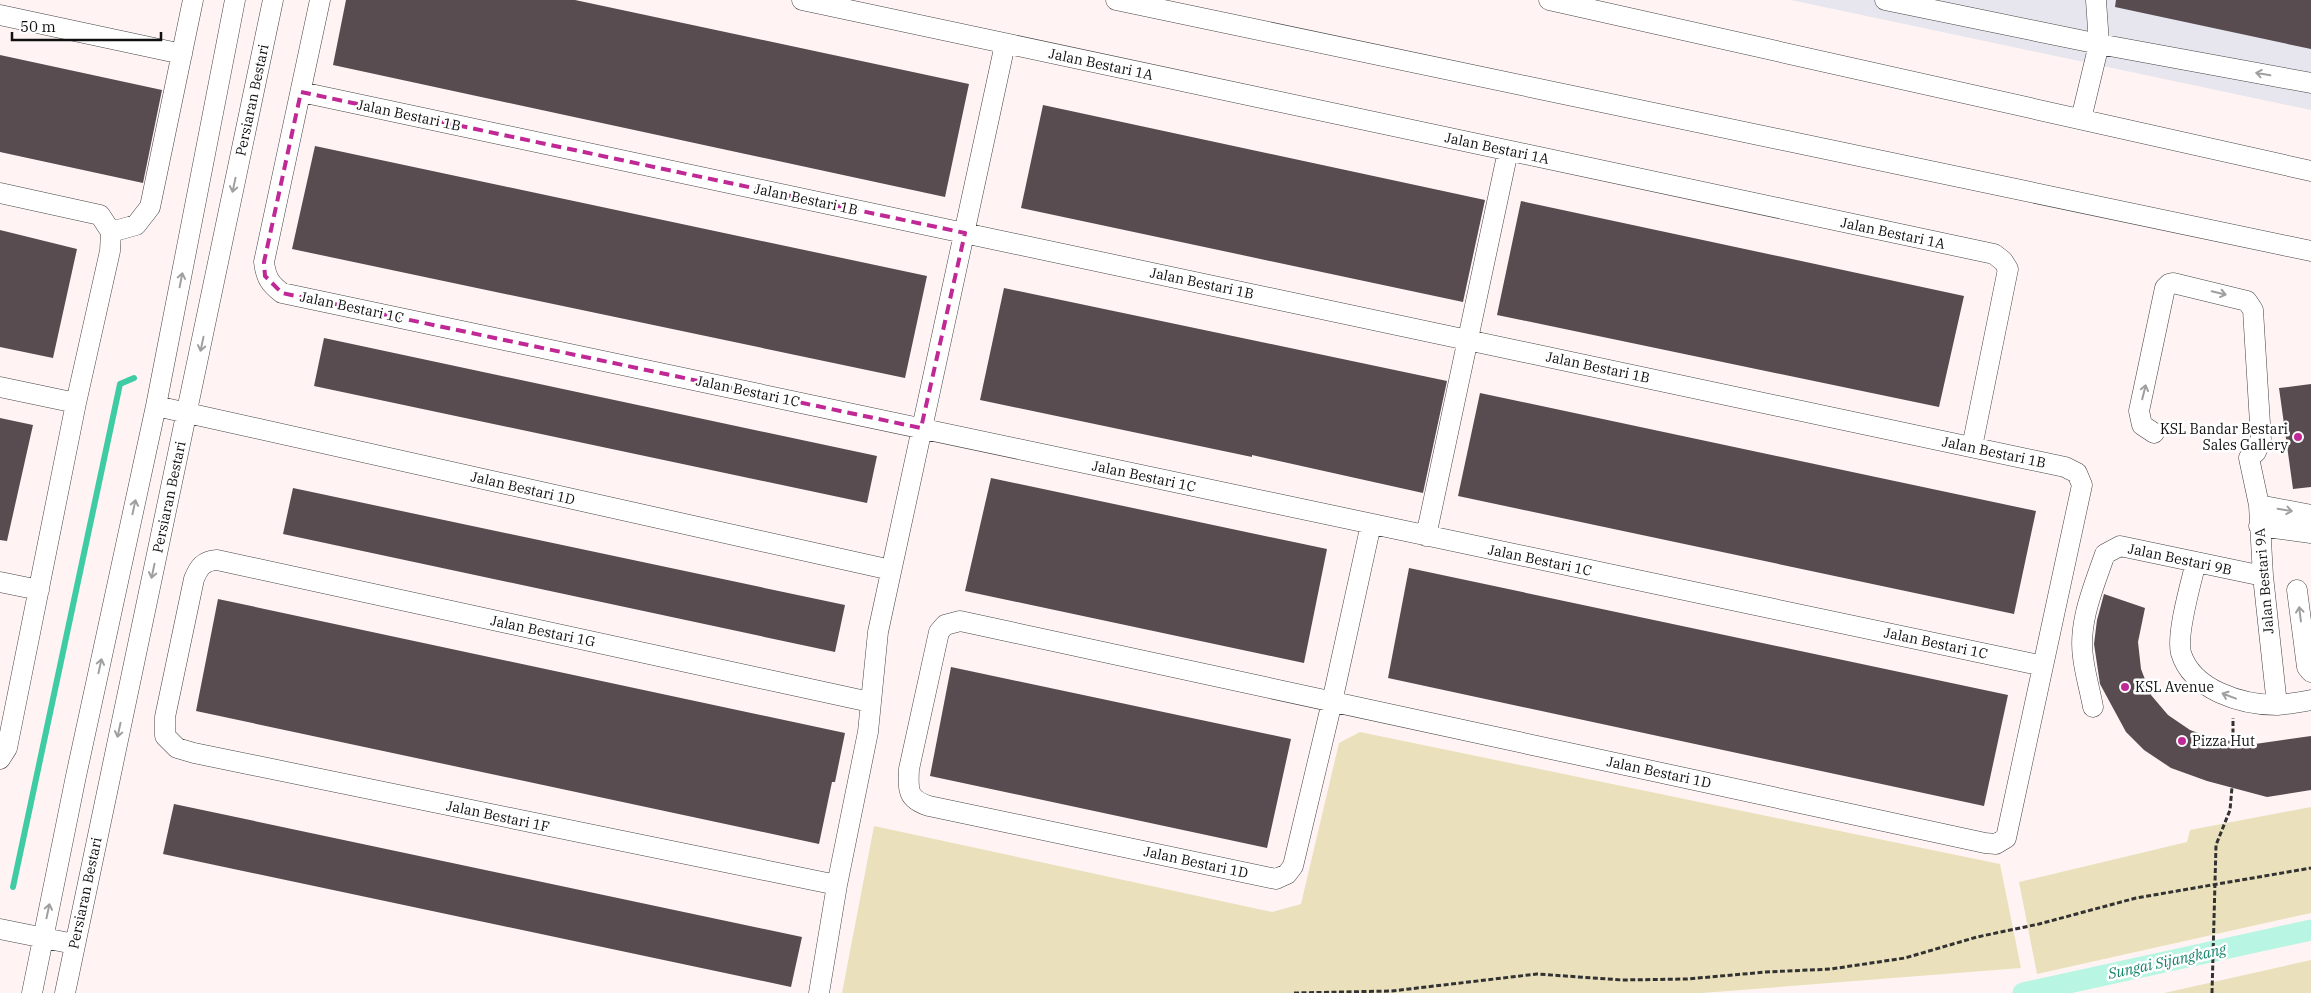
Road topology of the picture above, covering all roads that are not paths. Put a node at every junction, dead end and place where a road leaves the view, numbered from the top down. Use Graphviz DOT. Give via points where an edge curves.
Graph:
graph roads {
  1 [pos="193,0"];
  2 [pos="235,0"];
  3 [pos="272,0"];
  4 [pos="320,0"];
  5 [pos="802,0"];
  6 [pos="1116,0"];
  7 [pos="1549,0"];
  8 [pos="1885,0"];
  9 [pos="2096,0"];
  10 [pos="0,15"];
  11 [pos="1006,44"];
  12 [pos="2098,44"];
  13 [pos="182,54"];
  14 [pos="2311,83"];
  15 [pos="301,92"];
  16 [pos="2081,120"];
  17 [pos="1508,151"];
  18 [pos="2311,171"];
  19 [pos="0,193"];
  20 [pos="111,232"];
  21 [pos="965,233"];
  22 [pos="2311,251"];
  23 [pos="1468,340"];
  24 [pos="0,387"];
  25 [pos="76,403"];
  26 [pos="156,406"];
  27 [pos="187,413"];
  28 [pos="921,428"];
  29 [pos="2154,433"];
  30 [pos="1972,447"];
  31 [pos="2259,505"];
  32 [pos="2311,515"];
  33 [pos="1371,524"];
  34 [pos="2258,526"];
  35 [pos="2311,533"];
  36 [pos="1426,536"];
  37 [pos="2196,562"];
  38 [pos="891,570"];
  39 [pos="0,582"];
  40 [pos="2264,585"];
  41 [pos="2304,589"];
  42 [pos="39,590"];
  43 [pos="2043,666"];
  44 [pos="2311,672"];
  45 [pos="2311,700"];
  46 [pos="870,702"];
  47 [pos="1332,702"];
  48 [pos="2277,705"];
  49 [pos="2093,707"];
  50 [pos="165,736"];
  51 [pos="4,753"];
  52 [pos="1985,843"];
  53 [pos="837,885"];
  54 [pos="0,928"];
  55 [pos="42,938"];
  56 [pos="74,944"];
  57 [pos="32,993"];
  58 [pos="65,993"];
  59 [pos="819,993"];
  1 -- 13 [label="street"];
  26 -- 2 [label="street, one-way"];
  3 -- 27 [label="street, Persiaran Bestari, one-way"];
  4 -- 15 [label="street"];
  5 -- 11 [label="street, Jalan Bestari 1A"];
  6 -- 22 [label="street"];
  7 -- 16 [label="street"];
  8 -- 12 [label="street"];
  9 -- 12 [label="street"];
  10 -- 13 [label="street"];
  11 -- 17 [label="street, Jalan Bestari 1A"];
  11 -- 21 [label="street"];
  14 -- 12 [label="street, one-way"];
  12 -- 16 [label="street"];
  13 -- 20 [label="street" via="150,207 136,225"];
  15 -- 21 [label="street, Jalan Bestari 1B"];
  15 -- 28 [label="street, Jalan Bestari 1C" via="264,262 265,276 282,293"];
  16 -- 18 [label="street"];
  17 -- 23 [label="street"];
  17 -- 30 [label="street, Jalan Bestari 1A" via="1994,254 2008,269"];
  19 -- 20 [label="street" via="100,215"];
  20 -- 25 [label="street" via="110,251"];
  21 -- 23 [label="street, Jalan Bestari 1B"];
  21 -- 28 [label="street"];
  23 -- 30 [label="street, Jalan Bestari 1B"];
  23 -- 36 [label="street"];
  24 -- 25 [label="street"];
  25 -- 42 [label="street"];
  26 -- 27 [label="street, Jalan Bestari 1D"];
  55 -- 26 [label="street, one-way"];
  27 -- 38 [label="street, Jalan Bestari 1D"];
  27 -- 56 [label="street, Persiaran Bestari, one-way"];
  28 -- 33 [label="street, Jalan Bestari 1C"];
  28 -- 38 [label="street"];
  29 -- 31 [label="street, Jalan Bestari 9A, one-way" via="2142,425 2139,411 2165,288 2174,284 2247,301 2253,310 2260,399 2261,440 2249,458"];
  30 -- 43 [label="street, Jalan Bestari 1B" via="2065,467 2077,473 2082,485"];
  31 -- 32 [label="street, one-way"];
  31 -- 34 [label="street, Jalan Bestari 9A"];
  33 -- 36 [label="street, Jalan Bestari 1C"];
  33 -- 47 [label="street"];
  34 -- 35 [label="street"];
  34 -- 40 [label="street, Jalan Bestari 9A"];
  36 -- 43 [label="street, Jalan Bestari 1C"];
  37 -- 40 [label="street, Jalan Bestari 9B"];
  48 -- 37 [label="street, one-way" via="2255,703 2213,690 2189,669 2181,652 2180,634"];
  37 -- 49 [label="street, Jalan Bestari 9B" via="2120,546 2105,554 2088,604 2084,629 2082,655"];
  38 -- 46 [label="street" via="878,632"];
  39 -- 42 [label="street"];
  40 -- 41 [label="street, Jalan Bestari 9B"];
  40 -- 48 [label="street, Jalan Bestari 9A"];
  44 -- 41 [label="street, one-way" via="2307,667"];
  42 -- 51 [label="street"];
  43 -- 52 [label="street, Jalan Bestari 1B" via="2006,838 1996,844"];
  45 -- 48 [label="street"];
  46 -- 50 [label="street, Jalan Bestari 1G" via="217,560 206,561 198,568 194,579 165,717"];
  46 -- 53 [label="street" via="861,770"];
  47 -- 47 [label="street, Jalan Bestari 1D" via="960,621 945,625 939,632 908,784 911,796 929,806 1276,879 1287,874 1293,866"];
  47 -- 52 [label="street, Jalan Bestari 1D"];
  50 -- 53 [label="street, Jalan Bestari 1F" via="177,748 194,753"];
  53 -- 59 [label="street"];
  54 -- 55 [label="street"];
  55 -- 56 [label="street"];
  55 -- 57 [label="street"];
  56 -- 58 [label="street, Persiaran Bestari"];
}
